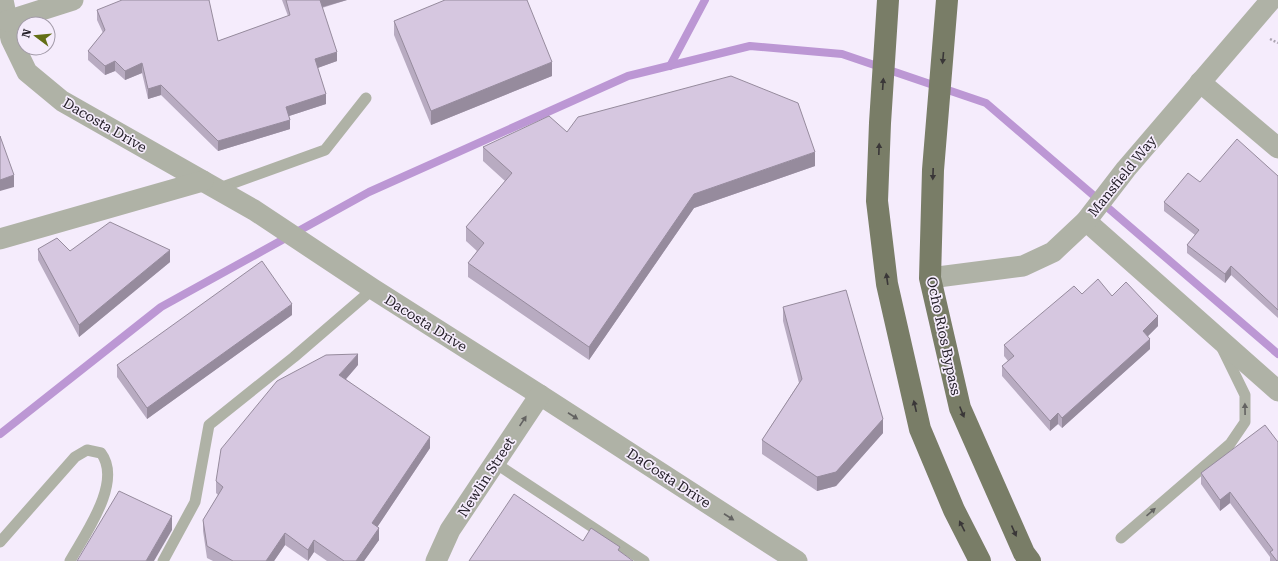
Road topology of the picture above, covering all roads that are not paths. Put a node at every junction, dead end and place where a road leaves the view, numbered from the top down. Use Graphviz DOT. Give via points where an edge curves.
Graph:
graph roads {
  1 [pos="3,0"];
  2 [pos="73,0"];
  3 [pos="1271,0"];
  4 [pos="888,10"];
  5 [pos="947,10"];
  6 [pos="7,20"];
  7 [pos="1200,82"];
  8 [pos="366,98"];
  9 [pos="1278,148"];
  10 [pos="210,184"];
  11 [pos="1086,221"];
  12 [pos="0,239"];
  13 [pos="930,278"];
  14 [pos="373,289"];
  15 [pos="1217,337"];
  16 [pos="1278,391"];
  17 [pos="540,395"];
  18 [pos="495,463"];
  19 [pos="1121,538"];
  20 [pos="0,542"];
  21 [pos="70,561"];
  22 [pos="163,561"];
  23 [pos="436,561"];
  24 [pos="644,561"];
  25 [pos="797,561"];
  26 [pos="980,561"];
  27 [pos="1030,561"];
  1 -- 6 [label="street, Dacosta Drive"];
  2 -- 6 [label="street"];
  3 -- 7 [label="street, Mansfield Way"];
  26 -- 4 [label="main road, one-way" via="954,510 920,429 887,284 877,201"];
  5 -- 13 [label="main road, Ocho Rios Bypass, one-way" via="936,135"];
  6 -- 10 [label="street, Dacosta Drive" via="11,39 27,72 62,100"];
  7 -- 9 [label="street"];
  7 -- 11 [label="street, Mansfield Way" via="1126,169"];
  8 -- 10 [label="lane" via="325,150"];
  10 -- 12 [label="street"];
  10 -- 14 [label="street, Dacosta Drive"];
  11 -- 13 [label="street, Mansfield Way" via="1053,252 1023,266"];
  11 -- 15 [label="street"];
  13 -- 27 [label="main road, Ocho Rios Bypass, one-way" via="960,408"];
  14 -- 17 [label="street, Dacosta Drive"];
  14 -- 22 [label="lane" via="294,358 209,425 195,502"];
  15 -- 16 [label="street"];
  19 -- 15 [label="lane, one-way" via="1230,444 1245,422 1245,395"];
  18 -- 17 [label="street, Newlin Street, one-way"];
  17 -- 25 [label="street, DaCosta Drive, one-way"];
  18 -- 23 [label="street, Newlin Street" via="450,530"];
  18 -- 24 [label="lane"];
  20 -- 21 [label="lane" via="74,457 87,450 100,454 107,462 107,482 100,507"];
}
